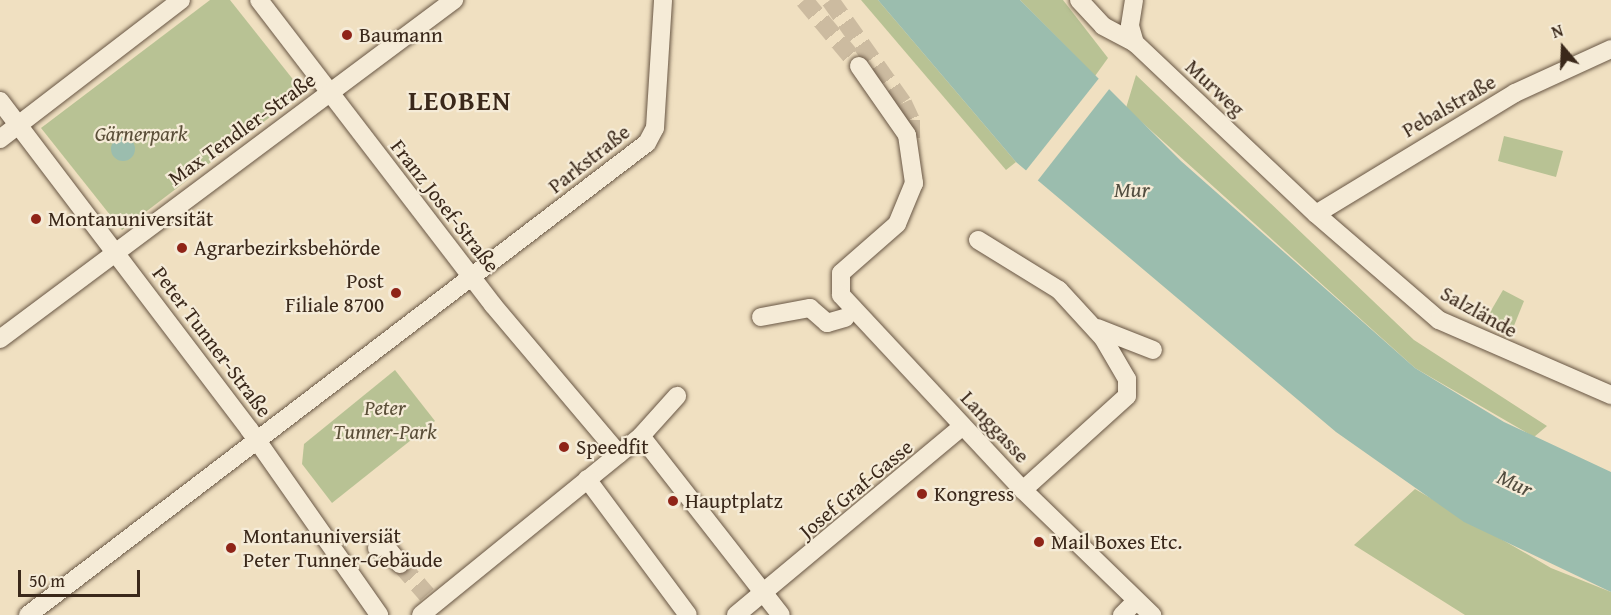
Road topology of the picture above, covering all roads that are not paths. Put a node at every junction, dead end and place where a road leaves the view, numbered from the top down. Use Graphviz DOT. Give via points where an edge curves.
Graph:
graph roads {
  1 [pos="181,0"];
  2 [pos="259,0"];
  3 [pos="454,0"];
  4 [pos="663,0"];
  5 [pos="1079,0"];
  6 [pos="1134,0"];
  7 [pos="1135,43"];
  8 [pos="1611,49"];
  9 [pos="859,66"];
  10 [pos="330,92"];
  11 [pos="0,101"];
  12 [pos="17,126"];
  13 [pos="0,139"];
  14 [pos="1316,214"];
  15 [pos="978,240"];
  16 [pos="115,250"];
  17 [pos="472,277"];
  18 [pos="761,317"];
  19 [pos="836,321"];
  20 [pos="1090,324"];
  21 [pos="0,339"];
  22 [pos="1154,350"];
  23 [pos="1611,395"];
  24 [pos="677,396"];
  25 [pos="963,426"];
  26 [pos="641,436"];
  27 [pos="257,441"];
  28 [pos="620,454"];
  29 [pos="585,481"];
  30 [pos="1023,490"];
  31 [pos="377,548"];
  32 [pos="400,564"];
  33 [pos="771,589"];
  34 [pos="1136,601"];
  35 [pos="427,605"];
  36 [pos="34,613"];
  37 [pos="379,615"];
  38 [pos="688,615"];
  39 [pos="736,615"];
  40 [pos="781,615"];
  41 [pos="1122,615"];
  42 [pos="1152,615"];
  1 -- 12 [label="street"];
  2 -- 10 [label="street, Franz Josef-Straße"];
  3 -- 10 [label="street, Max Tendler-Straße"];
  4 -- 17 [label="street, Parkstraße" via="653,135"];
  5 -- 7 [label="street, Murweg" via="1103,26"];
  6 -- 7 [label="street" via="1130,26"];
  7 -- 14 [label="street, Murweg"];
  8 -- 14 [label="street, Pebalstraße" via="1523,88"];
  9 -- 25 [label="street, Langgasse" via="894,109 911,147 910,204 897,224 841,273 838,285 847,303"];
  10 -- 16 [label="street, Max Tendler-Straße"];
  10 -- 17 [label="street, Franz Josef-Straße"];
  11 -- 12 [label="street, Peter Tunner-Straße"];
  12 -- 13 [label="street"];
  12 -- 16 [label="street, Peter Tunner-Straße"];
  14 -- 23 [label="street, Salzlände" via="1439,320 1510,356"];
  15 -- 20 [label="street" via="1045,279"];
  16 -- 21 [label="street, Max Tendler-Straße"];
  16 -- 27 [label="street, Peter Tunner-Straße"];
  17 -- 27 [label="street, Parkstraße"];
  17 -- 28 [label="street, Franz Josef-Straße"];
  18 -- 19 [label="street" via="810,308"];
  20 -- 22 [label="street"];
  20 -- 30 [label="street" via="1122,367 1129,390"];
  24 -- 26 [label="street"];
  25 -- 30 [label="street, Langgasse"];
  25 -- 33 [label="street, Josef Graf-Gasse"];
  26 -- 28 [label="street"];
  26 -- 33 [label="street"];
  27 -- 36 [label="street, Parkstraße"];
  27 -- 37 [label="street, Peter Tunner-Straße"];
  28 -- 29 [label="street"];
  29 -- 35 [label="street"];
  29 -- 38 [label="street"];
  30 -- 34 [label="street, Langgasse"];
  31 -- 32 [label="street" via="383,543"];
  33 -- 39 [label="street"];
  33 -- 40 [label="street"];
  34 -- 41 [label="street"];
  34 -- 42 [label="street, Langgasse"];
}
